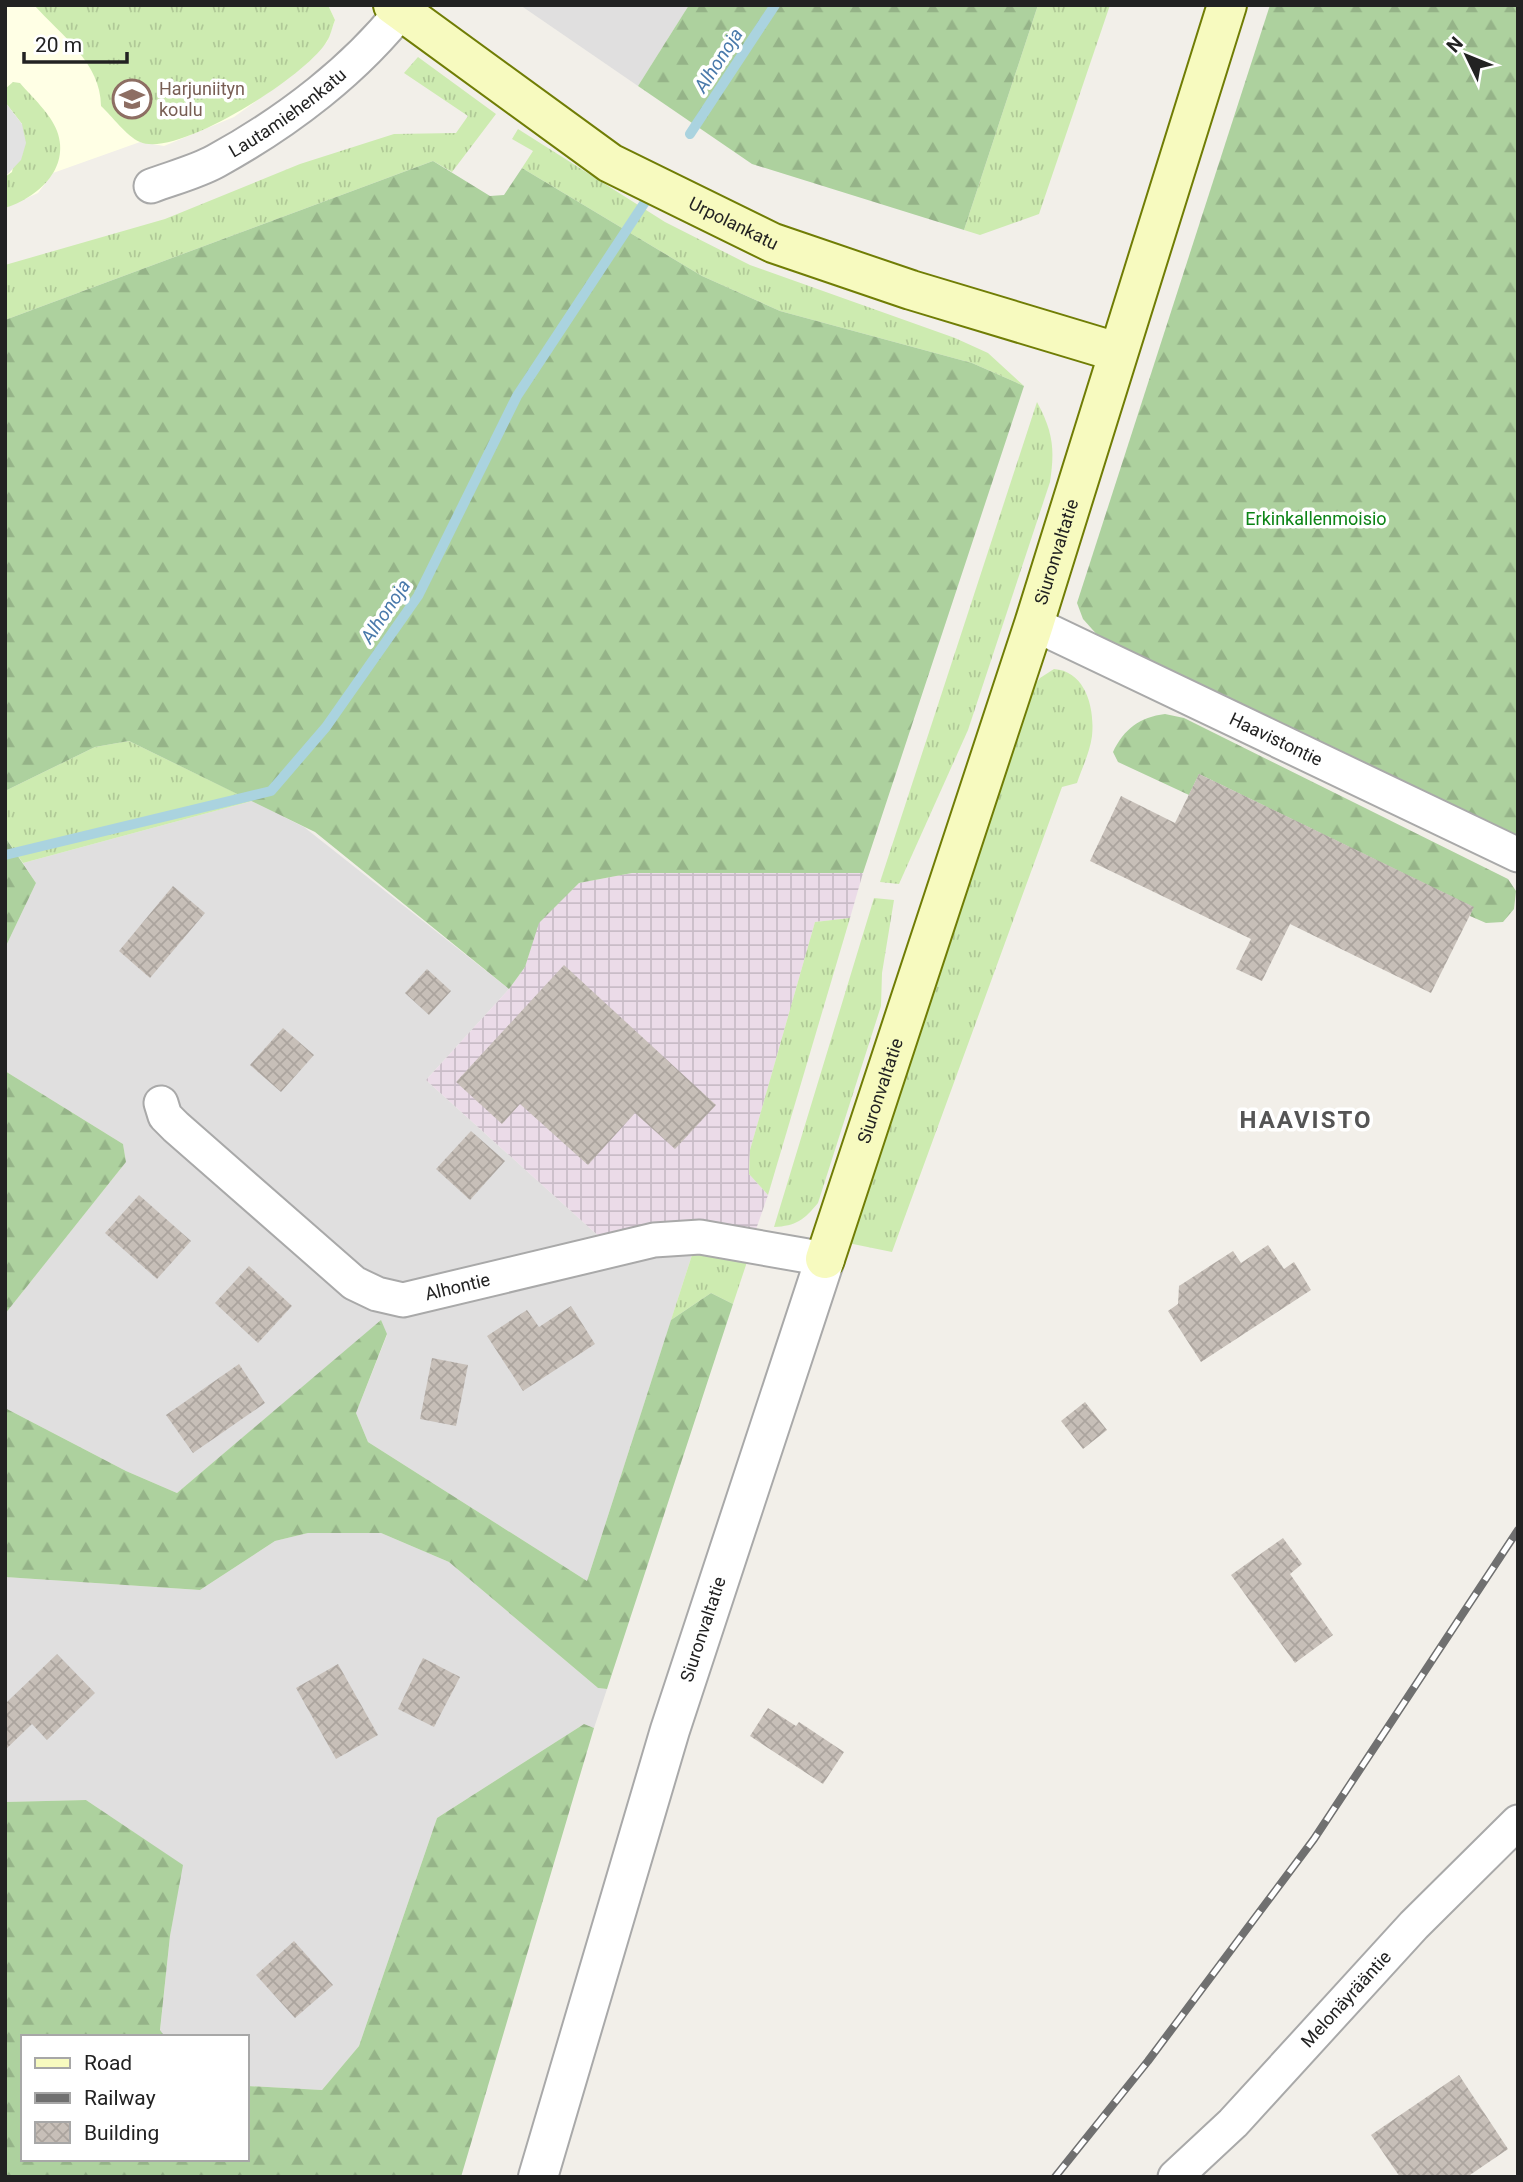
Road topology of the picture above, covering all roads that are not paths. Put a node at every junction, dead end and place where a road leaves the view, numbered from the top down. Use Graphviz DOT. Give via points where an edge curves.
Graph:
graph roads {
  1 [pos="1227,5"];
  2 [pos="400,7"];
  3 [pos="151,186"];
  4 [pos="1117,352"];
  5 [pos="1034,624"];
  6 [pos="1518,855"];
  7 [pos="161,1103"];
  8 [pos="825,1259"];
  9 [pos="1518,1822"];
  10 [pos="538,2177"];
  11 [pos="1175,2177"];
  1 -- 4 [label="main road, Siuronvaltatie"];
  2 -- 3 [label="street, Lautamiehenkatu" via="383,34 277,123 215,162"];
  2 -- 4 [label="main road, Urpolankatu" via="610,163 773,243"];
  4 -- 5 [label="main road, Siuronvaltatie"];
  5 -- 6 [label="street, Haavistontie"];
  5 -- 8 [label="main road, Siuronvaltatie"];
  7 -- 8 [label="street, Alhontie" via="176,1127 354,1283 377,1294 403,1300 654,1240 700,1237"];
  8 -- 10 [label="street, Siuronvaltatie" via="670,1730"];
  9 -- 11 [label="street, Melonäyrääntie" via="1414,1925 1233,2123"];
}
